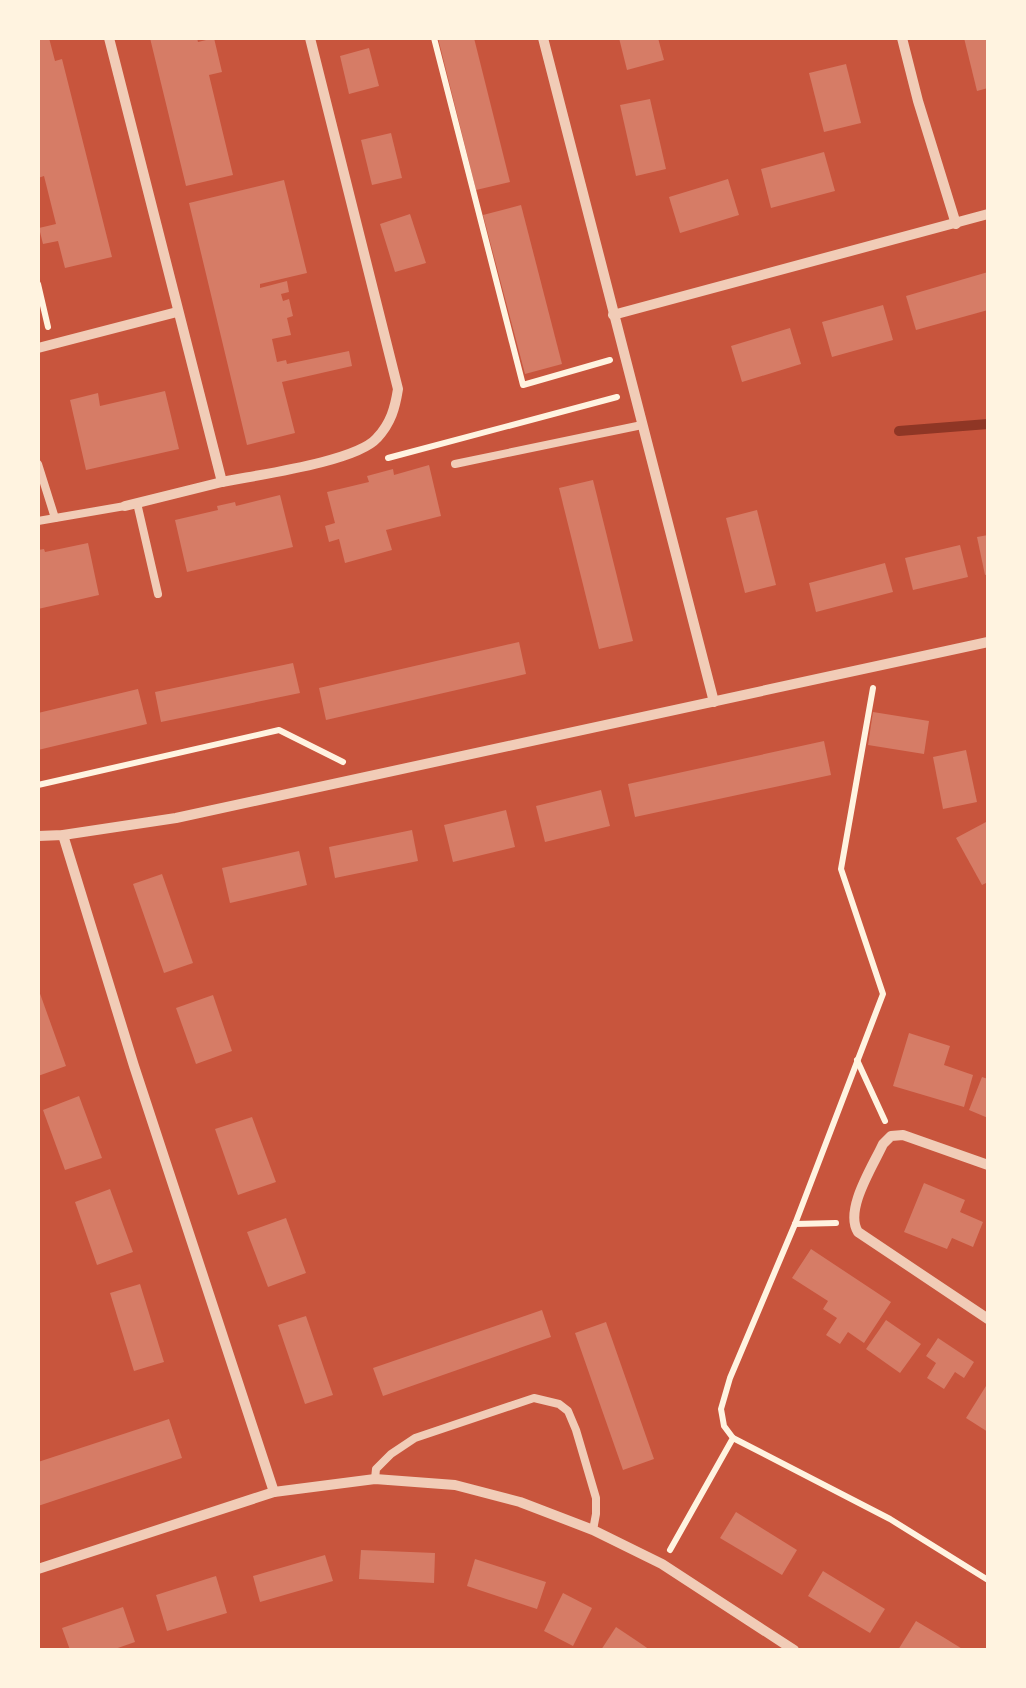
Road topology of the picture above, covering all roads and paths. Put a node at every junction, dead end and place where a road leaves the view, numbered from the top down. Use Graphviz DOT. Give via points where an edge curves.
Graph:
graph roads {
  1 [pos="109,38"];
  2 [pos="310,38"];
  3 [pos="434,38"];
  4 [pos="543,38"];
  5 [pos="902,38"];
  6 [pos="988,214"];
  7 [pos="956,224"];
  8 [pos="38,284"];
  9 [pos="177,312"];
  10 [pos="613,315"];
  11 [pos="53,344"];
  12 [pos="38,348"];
  13 [pos="625,356"];
  14 [pos="633,393"];
  15 [pos="642,426"];
  16 [pos="348,456"];
  17 [pos="38,464"];
  18 [pos="455,464"];
  19 [pos="222,482"];
  20 [pos="131,504"];
  21 [pos="54,518"];
  22 [pos="38,521"];
  23 [pos="158,594"];
  24 [pos="988,642"];
  25 [pos="878,664"];
  26 [pos="714,702"];
  27 [pos="371,776"];
  28 [pos="38,785"];
  29 [pos="63,835"];
  30 [pos="38,836"];
  31 [pos="858,1060"];
  32 [pos="891,1136"];
  33 [pos="988,1165"];
  34 [pos="852,1223"];
  35 [pos="795,1224"];
  36 [pos="988,1320"];
  37 [pos="733,1438"];
  38 [pos="375,1480"];
  39 [pos="274,1492"];
  40 [pos="592,1530"];
  41 [pos="662,1564"];
  42 [pos="38,1569"];
  43 [pos="988,1580"];
  44 [pos="794,1650"];
  1 -- 9 [label="street"];
  2 -- 16 [label="street" via="398,389 393,416 375,441"];
  3 -- 13 [label="path" via="523,385"];
  4 -- 10 [label="street"];
  5 -- 7 [label="street"];
  6 -- 7 [label="street"];
  7 -- 10 [label="street"];
  8 -- 11 [label="path"];
  9 -- 11 [label="street"];
  9 -- 19 [label="street"];
  10 -- 13 [label="street"];
  11 -- 12 [label="street"];
  13 -- 14 [label="street"];
  14 -- 15 [label="street"];
  14 -- 16 [label="path" via="366,463"];
  15 -- 18 [label="lane"];
  15 -- 26 [label="street"];
  16 -- 19 [label="street"];
  17 -- 21 [label="lane"];
  19 -- 20 [label="street"];
  20 -- 21 [label="lane"];
  20 -- 23 [label="lane"];
  21 -- 22 [label="lane"];
  24 -- 25 [label="street"];
  25 -- 26 [label="street"];
  25 -- 31 [label="path" via="841,869 883,994"];
  26 -- 27 [label="street"];
  27 -- 28 [label="path" via="278,730"];
  27 -- 29 [label="street"];
  29 -- 30 [label="street"];
  29 -- 39 [label="street"];
  31 -- 32 [label="path"];
  31 -- 35 [label="path"];
  32 -- 33 [label="street"];
  32 -- 34 [label="street"];
  34 -- 35 [label="path"];
  34 -- 36 [label="street"];
  35 -- 37 [label="path" via="721,1409"];
  37 -- 41 [label="path"];
  37 -- 43 [label="path" via="890,1519"];
  38 -- 39 [label="street"];
  38 -- 40 [label="street" via="455,1485"];
  38 -- 40 [label="lane" via="376,1469 415,1438 534,1398 568,1411 596,1498"];
  39 -- 42 [label="street"];
  40 -- 41 [label="street"];
  41 -- 44 [label="street"];
}
